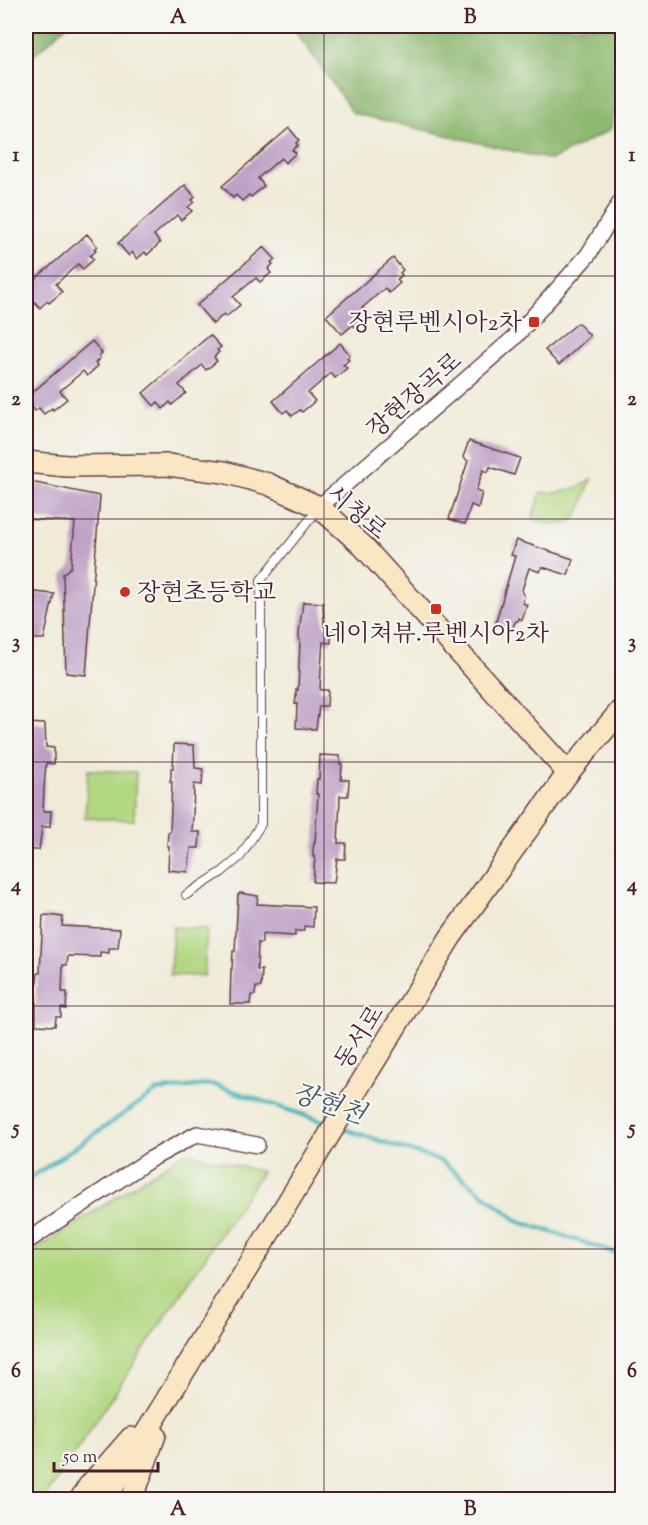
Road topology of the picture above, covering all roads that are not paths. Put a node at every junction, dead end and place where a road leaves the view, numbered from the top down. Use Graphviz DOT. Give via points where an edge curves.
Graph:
graph roads {
  1 [pos="622,200"];
  2 [pos="26,462"];
  3 [pos="319,507"];
  4 [pos="622,709"];
  5 [pos="568,773"];
  6 [pos="186,895"];
  7 [pos="258,1145"];
  8 [pos="26,1242"];
  9 [pos="169,1395"];
  10 [pos="80,1500"];
  11 [pos="105,1500"];
  12 [pos="132,1500"];
  1 -- 3 [label="street, 장현장곡로" via="588,255 513,338"];
  2 -- 3 [label="main road, 시청로" via="67,466 167,465 224,472 268,484"];
  3 -- 5 [label="main road, 시청로" via="362,545"];
  3 -- 6 [label="lane" via="261,579 261,824 240,857"];
  4 -- 5 [label="main road, 동서로"];
  5 -- 9 [label="main road, 동서로" via="450,938"];
  7 -- 8 [label="street" via="196,1134 149,1160"];
  9 -- 10 [label="main road"];
  9 -- 11 [label="main road, 동서로"];
  9 -- 12 [label="main road"];
}
